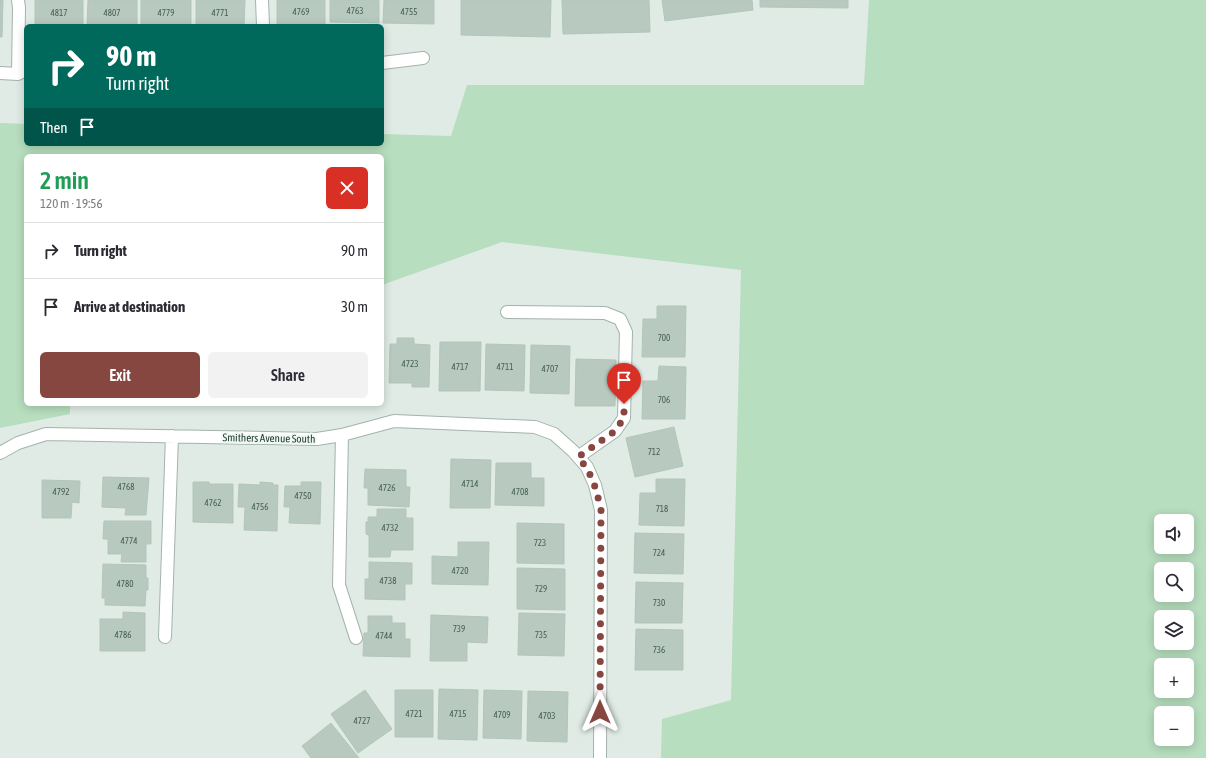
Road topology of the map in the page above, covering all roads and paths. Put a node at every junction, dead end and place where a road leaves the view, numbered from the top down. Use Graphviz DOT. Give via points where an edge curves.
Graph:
graph roads {
  1 [pos="18,0"];
  2 [pos="262,0"];
  3 [pos="263,24"];
  4 [pos="423,58"];
  5 [pos="384,63"];
  6 [pos="22,72"];
  7 [pos="0,73"];
  8 [pos="507,312"];
  9 [pos="342,434"];
  10 [pos="172,436"];
  11 [pos="0,453"];
  12 [pos="578,457"];
  13 [pos="165,637"];
  14 [pos="356,638"];
  15 [pos="600,758"];
  1 -- 6 [label="street"];
  2 -- 3 [label="street"];
  4 -- 5 [label="street"];
  6 -- 7 [label="street"];
  8 -- 12 [label="street" via="605,313 620,319 626,332 624,418 615,431"];
  9 -- 10 [label="street, Smithers Avenue South" via="317,439"];
  9 -- 12 [label="street, Smithers Avenue South" via="394,420 535,427 554,434"];
  9 -- 14 [label="street" via="339,585"];
  10 -- 11 [label="street, Smithers Avenue South" via="46,434 18,443"];
  10 -- 13 [label="street"];
  12 -- 15 [label="street, Smithers Avenue South" via="590,473 601,510"];
}
